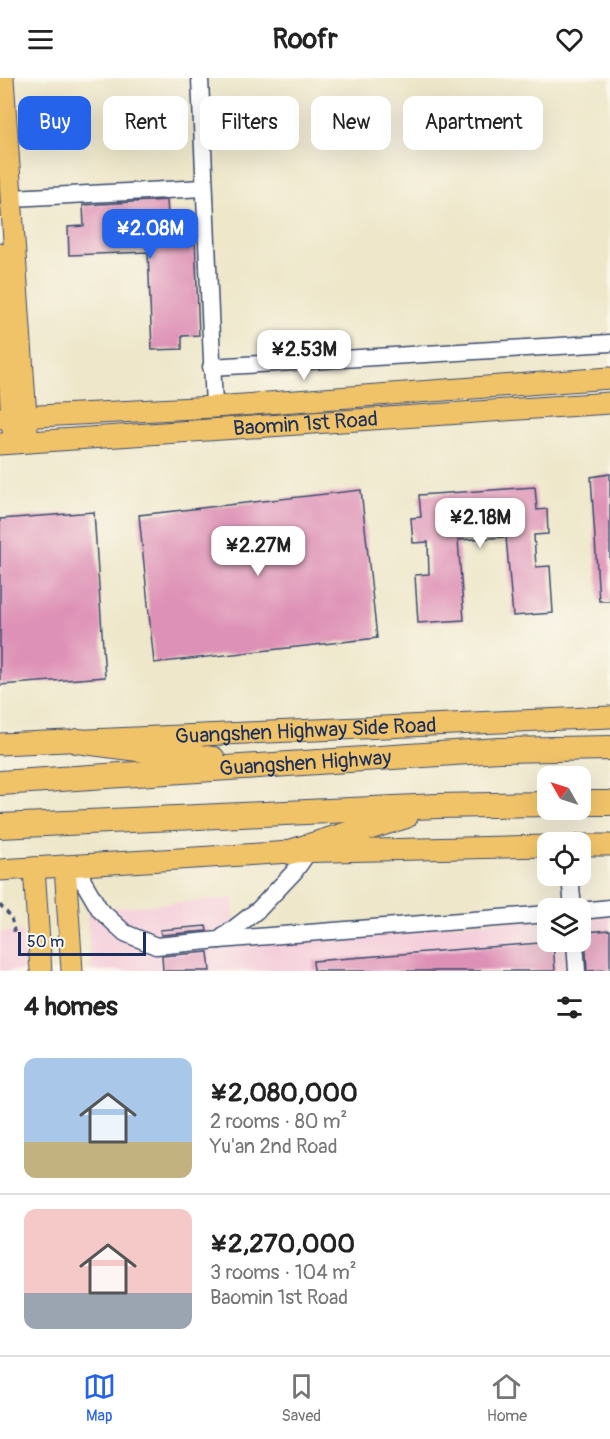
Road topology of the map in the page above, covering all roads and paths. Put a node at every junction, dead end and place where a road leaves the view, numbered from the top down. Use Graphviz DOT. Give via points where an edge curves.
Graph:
graph roads {
  1 [pos="3,78"];
  2 [pos="200,78"];
  3 [pos="204,188"];
  4 [pos="12,198"];
  5 [pos="0,254"];
  6 [pos="610,343"];
  7 [pos="211,367"];
  8 [pos="610,378"];
  9 [pos="610,403"];
  10 [pos="214,407"];
  11 [pos="13,418"];
  12 [pos="10,444"];
  13 [pos="610,717"];
  14 [pos="77,741"];
  15 [pos="0,744"];
  16 [pos="610,744"];
  17 [pos="610,748"];
  18 [pos="560,749"];
  19 [pos="266,766"];
  20 [pos="0,783"];
  21 [pos="591,803"];
  22 [pos="610,803"];
  23 [pos="537,804"];
  24 [pos="437,806"];
  25 [pos="0,826"];
  26 [pos="610,844"];
  27 [pos="591,845"];
  28 [pos="537,846"];
  29 [pos="300,852"];
  30 [pos="72,865"];
  31 [pos="34,868"];
  32 [pos="0,870"];
  33 [pos="0,905"];
  34 [pos="610,908"];
  35 [pos="591,910"];
  36 [pos="537,915"];
  37 [pos="15,934"];
  38 [pos="219,940"];
  39 [pos="576,952"];
  40 [pos="41,971"];
  41 [pos="72,971"];
  42 [pos="577,971"];
  1 -- 4 [label="main road"];
  2 -- 3 [label="street"];
  3 -- 4 [label="street"];
  3 -- 7 [label="street"];
  4 -- 11 [label="main road"];
  5 -- 11 [label="main road"];
  6 -- 7 [label="street"];
  7 -- 10 [label="street"];
  8 -- 10 [label="main road, Baomin 1st Road"];
  9 -- 12 [label="main road, Baomin 1st Road"];
  10 -- 11 [label="main road, Baomin 1st Road"];
  11 -- 12 [label="main road" via="28,435"];
  13 -- 14 [label="main road, Guangshen Highway Side Road"];
  14 -- 15 [label="main road, Guangshen Highway Side Road"];
  14 -- 19 [label="highway"];
  16 -- 18 [label="highway"];
  17 -- 18 [label="highway, Guangshen Highway"];
  18 -- 19 [label="highway, Guangshen Highway"];
  19 -- 20 [label="highway, Guangshen Highway"];
  21 -- 22 [label="highway"];
  23 -- 24 [label="highway"];
  24 -- 25 [label="highway"];
  24 -- 29 [label="highway"];
  26 -- 27 [label="main road"];
  28 -- 29 [label="main road"];
  29 -- 30 [label="main road"];
  29 -- 38 [label="street" via="277,891"];
  30 -- 31 [label="main road"];
  30 -- 38 [label="street" via="100,910 125,933 156,946"];
  30 -- 41 [label="main road"];
  31 -- 32 [label="main road"];
  31 -- 40 [label="main road"];
  33 -- 37 [label="path" via="11,917"];
  34 -- 35 [label="street"];
  36 -- 38 [label="street"];
  39 -- 42 [label="street"];
}
